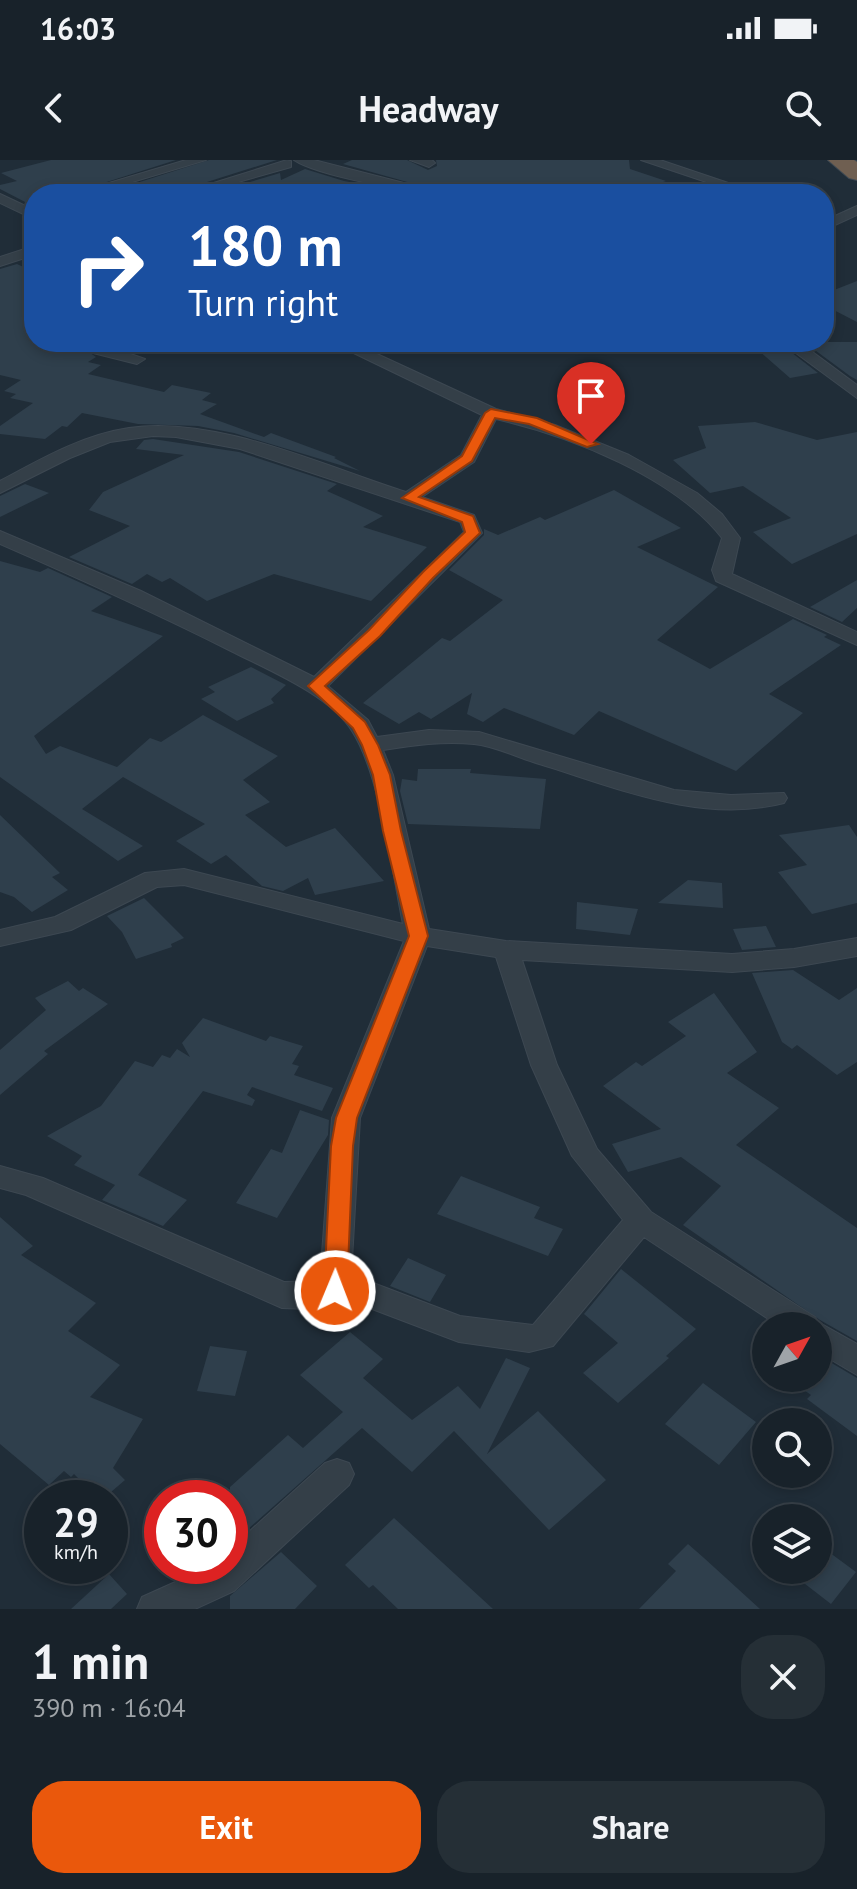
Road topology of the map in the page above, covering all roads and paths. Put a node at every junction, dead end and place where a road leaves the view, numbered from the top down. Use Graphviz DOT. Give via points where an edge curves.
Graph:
graph roads {
  1 [pos="200,160"];
  2 [pos="647,160"];
  3 [pos="839,160"];
  4 [pos="290,161"];
  5 [pos="857,173"];
  6 [pos="114,184"];
  7 [pos="216,184"];
  8 [pos="390,184"];
  9 [pos="723,184"];
  10 [pos="0,198"];
  11 [pos="24,208"];
  12 [pos="857,210"];
  13 [pos="834,219"];
  14 [pos="834,222"];
  15 [pos="857,227"];
  16 [pos="24,254"];
  17 [pos="0,262"];
  18 [pos="107,352"];
  19 [pos="360,352"];
  20 [pos="802,352"];
  21 [pos="137,359"];
  22 [pos="857,393"];
  23 [pos="491,413"];
  24 [pos="0,488"];
  25 [pos="408,498"];
  26 [pos="0,537"];
  27 [pos="857,639"];
  28 [pos="316,686"];
  29 [pos="370,745"];
  30 [pos="776,798"];
  31 [pos="418,936"];
  32 [pos="0,938"];
  33 [pos="857,947"];
  34 [pos="506,950"];
  35 [pos="0,1177"];
  36 [pos="641,1220"];
  37 [pos="335,1291"];
  38 [pos="782,1312"];
  39 [pos="832,1344"];
  40 [pos="857,1361"];
  41 [pos="337,1474"];
  42 [pos="155,1609"];
  1 -- 6 [label="street"];
  2 -- 9 [label="street"];
  3 -- 5 [label="highway"];
  4 -- 7 [label="street"];
  4 -- 8 [label="street"];
  10 -- 11 [label="street"];
  12 -- 13 [label="street"];
  14 -- 15 [label="street"];
  16 -- 17 [label="street"];
  18 -- 21 [label="street"];
  19 -- 23 [label="street"];
  20 -- 22 [label="street"];
  23 -- 25 [label="street" via="468,458"];
  23 -- 27 [label="street" via="557,429 668,484 727,530 731,538 723,577"];
  24 -- 25 [label="street" via="106,437 182,431 215,436"];
  25 -- 28 [label="street" via="468,519 473,533"];
  26 -- 28 [label="street" via="134,595"];
  28 -- 29 [label="street" via="360,725"];
  29 -- 30 [label="street" via="429,736 479,738 672,797 708,802"];
  29 -- 31 [label="street" via="382,775"];
  31 -- 32 [label="street" via="184,877 153,879 62,924"];
  31 -- 34 [label="street"];
  31 -- 37 [label="street" via="346,1118"];
  33 -- 34 [label="street" via="732,963"];
  34 -- 36 [label="street" via="544,1065 586,1156"];
  35 -- 37 [label="street" via="33,1186 282,1295"];
  36 -- 37 [label="street" via="542,1336 529,1339 459,1329 360,1291"];
  36 -- 38 [label="street"];
  39 -- 40 [label="street"];
  41 -- 42 [label="street" via="222,1579"];
}
